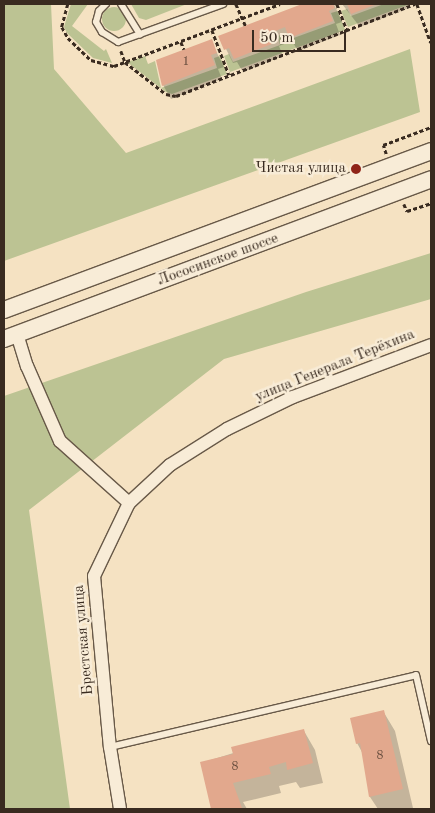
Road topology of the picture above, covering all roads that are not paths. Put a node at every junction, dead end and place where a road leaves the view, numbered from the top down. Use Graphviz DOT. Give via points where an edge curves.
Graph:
graph roads {
  1 [pos="106,4"];
  2 [pos="121,4"];
  3 [pos="223,4"];
  4 [pos="140,34"];
  5 [pos="431,150"];
  6 [pos="431,180"];
  7 [pos="259,215"];
  8 [pos="269,242"];
  9 [pos="4,310"];
  10 [pos="10,336"];
  11 [pos="431,345"];
  12 [pos="129,503"];
  13 [pos="431,741"];
  14 [pos="110,748"];
  15 [pos="120,809"];
  1 -- 4 [label="lane" via="96,16 97,27 102,32 118,42"];
  2 -- 4 [label="lane"];
  3 -- 4 [label="lane"];
  5 -- 7 [label="street, Лососинское шоссе"];
  6 -- 8 [label="street, Лососинское шоссе"];
  7 -- 8 [label="street" via="253,228 259,237"];
  7 -- 9 [label="street, Лососинское шоссе"];
  8 -- 10 [label="street, Лососинское шоссе"];
  10 -- 12 [label="street" via="60,441"];
  11 -- 12 [label="street, улица Генерала Терёхина" via="293,397 227,429 170,465"];
  12 -- 14 [label="street, Брестская улица" via="94,576"];
  13 -- 14 [label="lane" via="416,675"];
  14 -- 15 [label="street, Брестская улица"];
}
